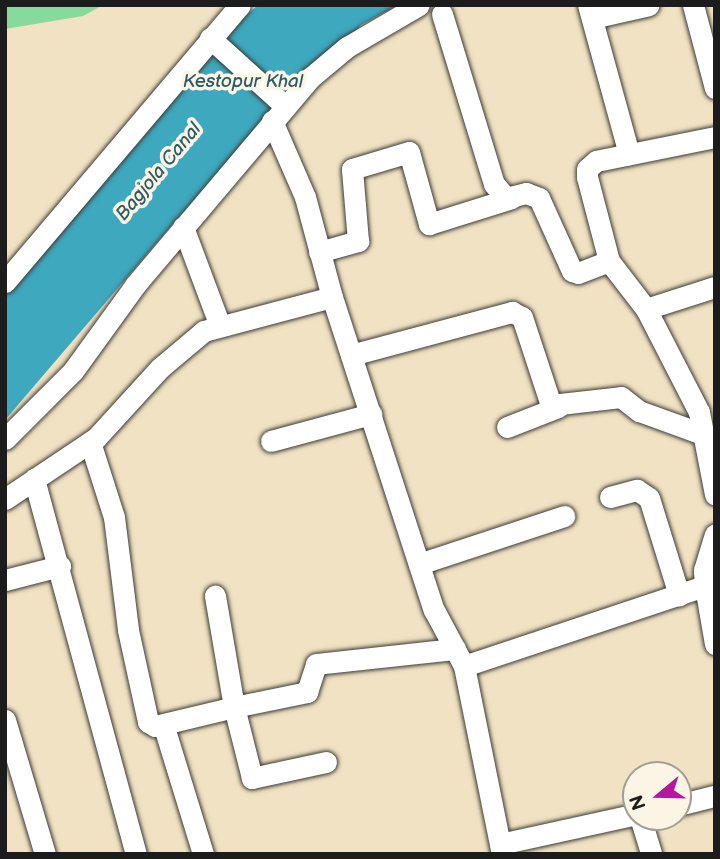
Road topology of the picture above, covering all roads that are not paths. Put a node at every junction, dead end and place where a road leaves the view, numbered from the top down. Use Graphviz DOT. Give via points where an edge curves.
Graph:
graph roads {
  1 [pos="240,5"];
  2 [pos="419,5"];
  3 [pos="649,5"];
  4 [pos="693,5"];
  5 [pos="590,12"];
  6 [pos="442,14"];
  7 [pos="209,38"];
  8 [pos="715,88"];
  9 [pos="279,113"];
  10 [pos="715,137"];
  11 [pos="629,154"];
  12 [pos="512,198"];
  13 [pos="183,228"];
  14 [pos="320,252"];
  15 [pos="609,261"];
  16 [pos="5,282"];
  17 [pos="715,287"];
  18 [pos="332,296"];
  19 [pos="646,309"];
  20 [pos="220,326"];
  21 [pos="351,355"];
  22 [pos="558,407"];
  23 [pos="707,410"];
  24 [pos="371,414"];
  25 [pos="507,427"];
  26 [pos="705,435"];
  27 [pos="5,439"];
  28 [pos="271,441"];
  29 [pos="90,442"];
  30 [pos="34,480"];
  31 [pos="715,494"];
  32 [pos="610,497"];
  33 [pos="5,499"];
  34 [pos="564,516"];
  35 [pos="715,535"];
  36 [pos="419,564"];
  37 [pos="60,566"];
  38 [pos="5,580"];
  39 [pos="705,586"];
  40 [pos="679,595"];
  41 [pos="215,596"];
  42 [pos="715,644"];
  43 [pos="459,657"];
  44 [pos="234,707"];
  45 [pos="5,720"];
  46 [pos="164,727"];
  47 [pos="10,753"];
  48 [pos="326,762"];
  49 [pos="715,796"];
  50 [pos="692,802"];
  51 [pos="622,820"];
  52 [pos="643,831"];
  53 [pos="501,849"];
  54 [pos="45,854"];
  55 [pos="136,854"];
  56 [pos="203,854"];
  57 [pos="651,854"];
  1 -- 7 [label="street"];
  2 -- 9 [label="street" via="347,47"];
  3 -- 5 [label="street"];
  4 -- 8 [label="street"];
  5 -- 11 [label="street"];
  6 -- 12 [label="street" via="494,184 506,198"];
  7 -- 9 [label="street"];
  7 -- 16 [label="street"];
  9 -- 13 [label="street"];
  9 -- 14 [label="street"];
  10 -- 11 [label="street"];
  11 -- 15 [label="street" via="596,161 587,169"];
  12 -- 14 [label="street" via="429,224 409,152 352,169 358,241"];
  12 -- 15 [label="street" via="526,193 539,198 572,271"];
  13 -- 20 [label="street"];
  13 -- 27 [label="street" via="73,371"];
  14 -- 18 [label="street"];
  15 -- 19 [label="street"];
  17 -- 19 [label="street"];
  18 -- 20 [label="street"];
  18 -- 21 [label="street"];
  19 -- 23 [label="street"];
  20 -- 29 [label="street" via="204,331 160,368"];
  21 -- 22 [label="street" via="512,312 522,317 548,402"];
  21 -- 24 [label="street"];
  22 -- 25 [label="street"];
  22 -- 26 [label="street" via="593,397 621,397 639,411"];
  23 -- 26 [label="street"];
  24 -- 28 [label="street"];
  24 -- 36 [label="street"];
  26 -- 31 [label="street"];
  29 -- 30 [label="street"];
  29 -- 46 [label="street" via="114,517 128,630 148,722"];
  30 -- 33 [label="street"];
  30 -- 37 [label="street"];
  32 -- 40 [label="street" via="637,490 649,498"];
  34 -- 36 [label="street"];
  35 -- 39 [label="street" via="704,570"];
  36 -- 43 [label="street" via="434,610"];
  37 -- 38 [label="street"];
  37 -- 55 [label="street"];
  39 -- 40 [label="street"];
  39 -- 42 [label="street"];
  40 -- 43 [label="street"];
  41 -- 44 [label="street"];
  43 -- 44 [label="street" via="316,664 307,692"];
  43 -- 53 [label="street"];
  44 -- 46 [label="street"];
  44 -- 48 [label="street" via="252,778"];
  45 -- 47 [label="street"];
  46 -- 56 [label="street"];
  47 -- 54 [label="street"];
  49 -- 50 [label="street"];
  51 -- 53 [label="street"];
  52 -- 57 [label="street"];
}
